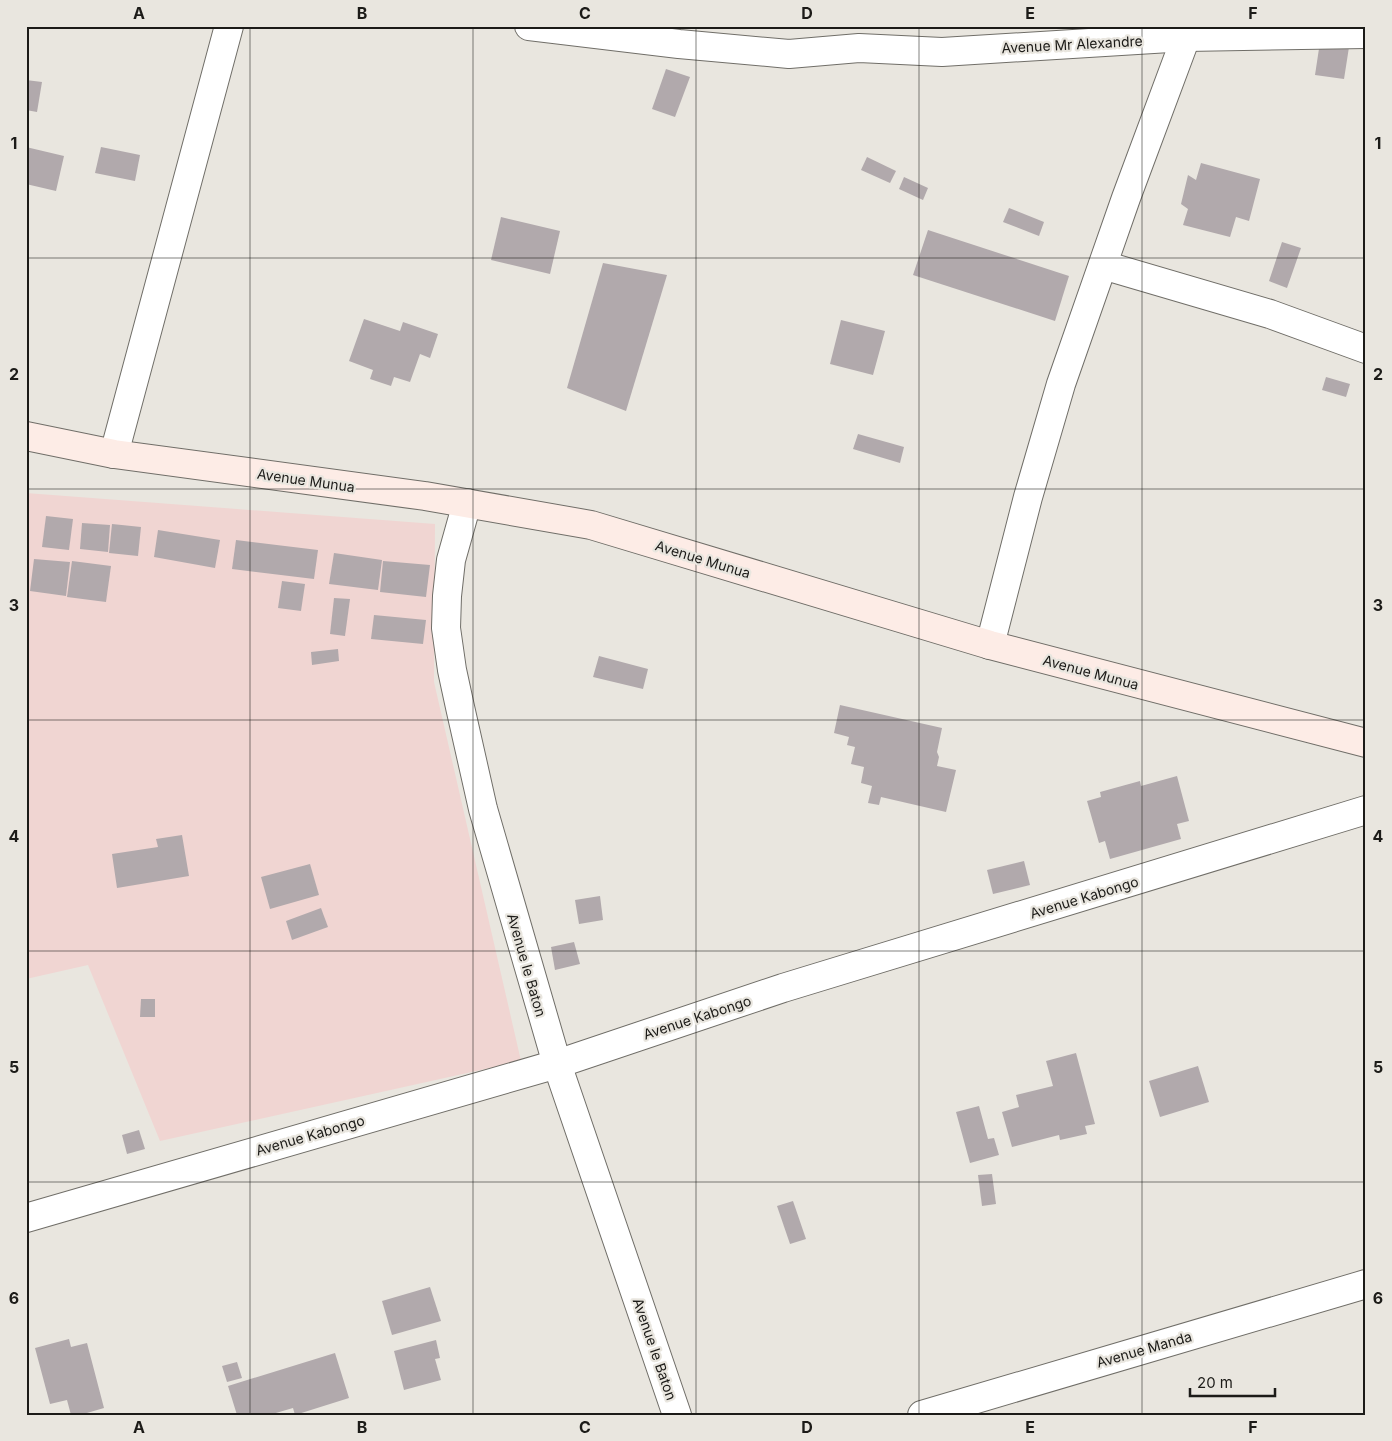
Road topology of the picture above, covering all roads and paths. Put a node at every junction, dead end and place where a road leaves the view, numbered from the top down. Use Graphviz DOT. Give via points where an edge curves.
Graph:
graph roads {
  1 [pos="229,26"];
  2 [pos="529,26"];
  3 [pos="1366,34"];
  4 [pos="859,37"];
  5 [pos="1186,37"];
  6 [pos="1103,265"];
  7 [pos="1366,349"];
  8 [pos="26,436"];
  9 [pos="114,454"];
  10 [pos="467,503"];
  11 [pos="990,645"];
  12 [pos="1366,743"];
  13 [pos="1366,810"];
  14 [pos="557,1064"];
  15 [pos="26,1218"];
  16 [pos="1366,1284"];
  17 [pos="677,1415"];
  18 [pos="922,1415"];
  1 -- 9 [label="street"];
  2 -- 4 [label="street, Avenue Mr Alexandre" via="789,54"];
  3 -- 5 [label="street, Avenue Mr Alexandre"];
  4 -- 5 [label="street, Avenue Mr Alexandre" via="942,52"];
  5 -- 6 [label="street"];
  6 -- 7 [label="street" via="1270,314"];
  6 -- 11 [label="street" via="1061,384"];
  8 -- 9 [label="main road, Avenue Munua"];
  9 -- 10 [label="main road, Avenue Munua"];
  10 -- 11 [label="main road, Avenue Munua" via="591,525"];
  10 -- 14 [label="street, Avenue le Baton" via="451,560 447,596 446,628 452,670 483,809"];
  11 -- 12 [label="main road, Avenue Munua"];
  13 -- 14 [label="street, Avenue Kabongo" via="783,988"];
  14 -- 15 [label="street, Avenue Kabongo"];
  14 -- 17 [label="street, Avenue le Baton"];
  16 -- 18 [label="street, Avenue Manda"];
}
